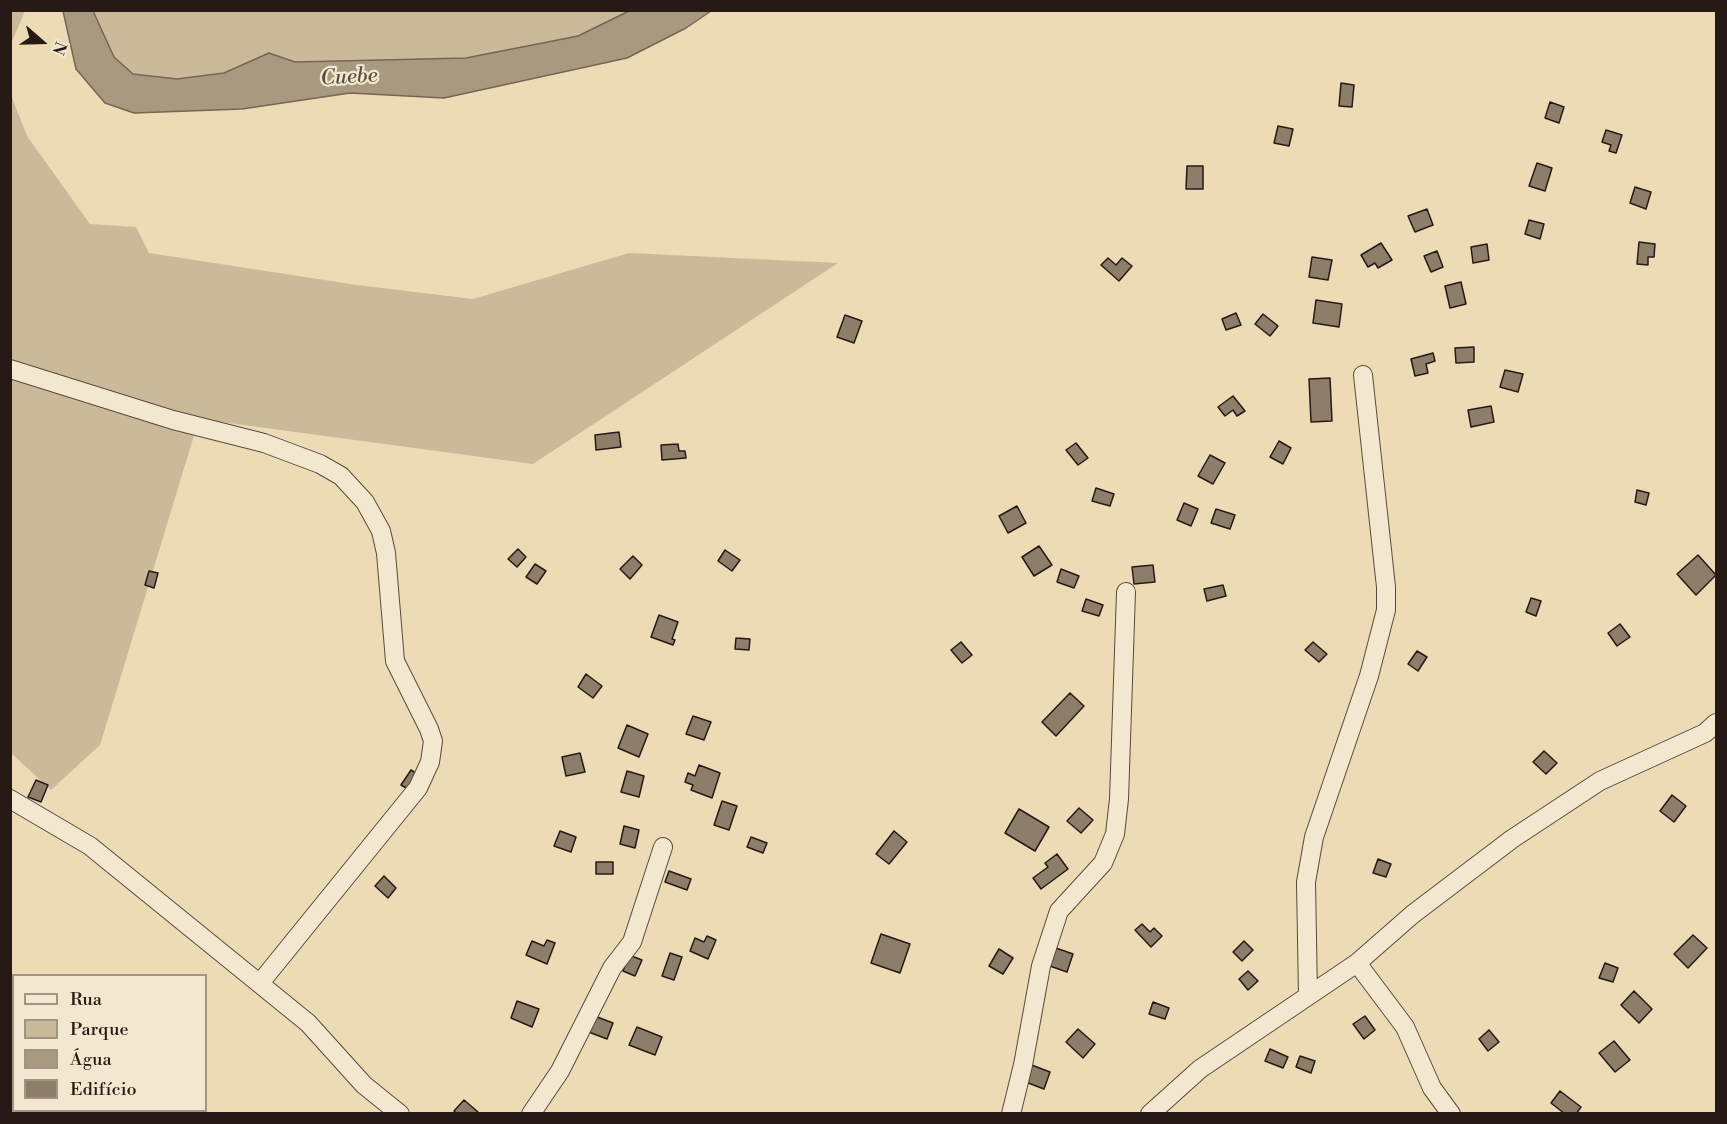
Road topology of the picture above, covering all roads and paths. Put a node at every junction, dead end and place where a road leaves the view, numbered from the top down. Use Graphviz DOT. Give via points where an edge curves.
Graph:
graph roads {
  1 [pos="10,369"];
  2 [pos="1363,375"];
  3 [pos="1126,592"];
  4 [pos="1716,723"];
  5 [pos="10,799"];
  6 [pos="663,847"];
  7 [pos="1357,963"];
  8 [pos="260,983"];
  9 [pos="1308,995"];
  10 [pos="400,1113"];
  11 [pos="531,1113"];
  12 [pos="1011,1113"];
  13 [pos="1150,1113"];
  14 [pos="1451,1113"];
  1 -- 8 [label="street" via="173,420 264,443 321,464 341,476 366,502 381,531 395,661 429,729 433,741 430,762 418,788"];
  2 -- 9 [label="street" via="1386,610 1369,676 1314,837 1306,882"];
  3 -- 12 [label="street" via="1115,834 1103,863 1059,911 1055,921 1041,966"];
  4 -- 7 [label="street" via="1705,733 1600,781 1512,839 1413,914"];
  5 -- 8 [label="street" via="90,846"];
  6 -- 11 [label="street" via="632,942 612,968 577,1042"];
  7 -- 9 [label="street"];
  7 -- 14 [label="street" via="1405,1027 1432,1088"];
  8 -- 10 [label="street" via="308,1023 364,1085"];
  9 -- 13 [label="street" via="1200,1069"];
}
